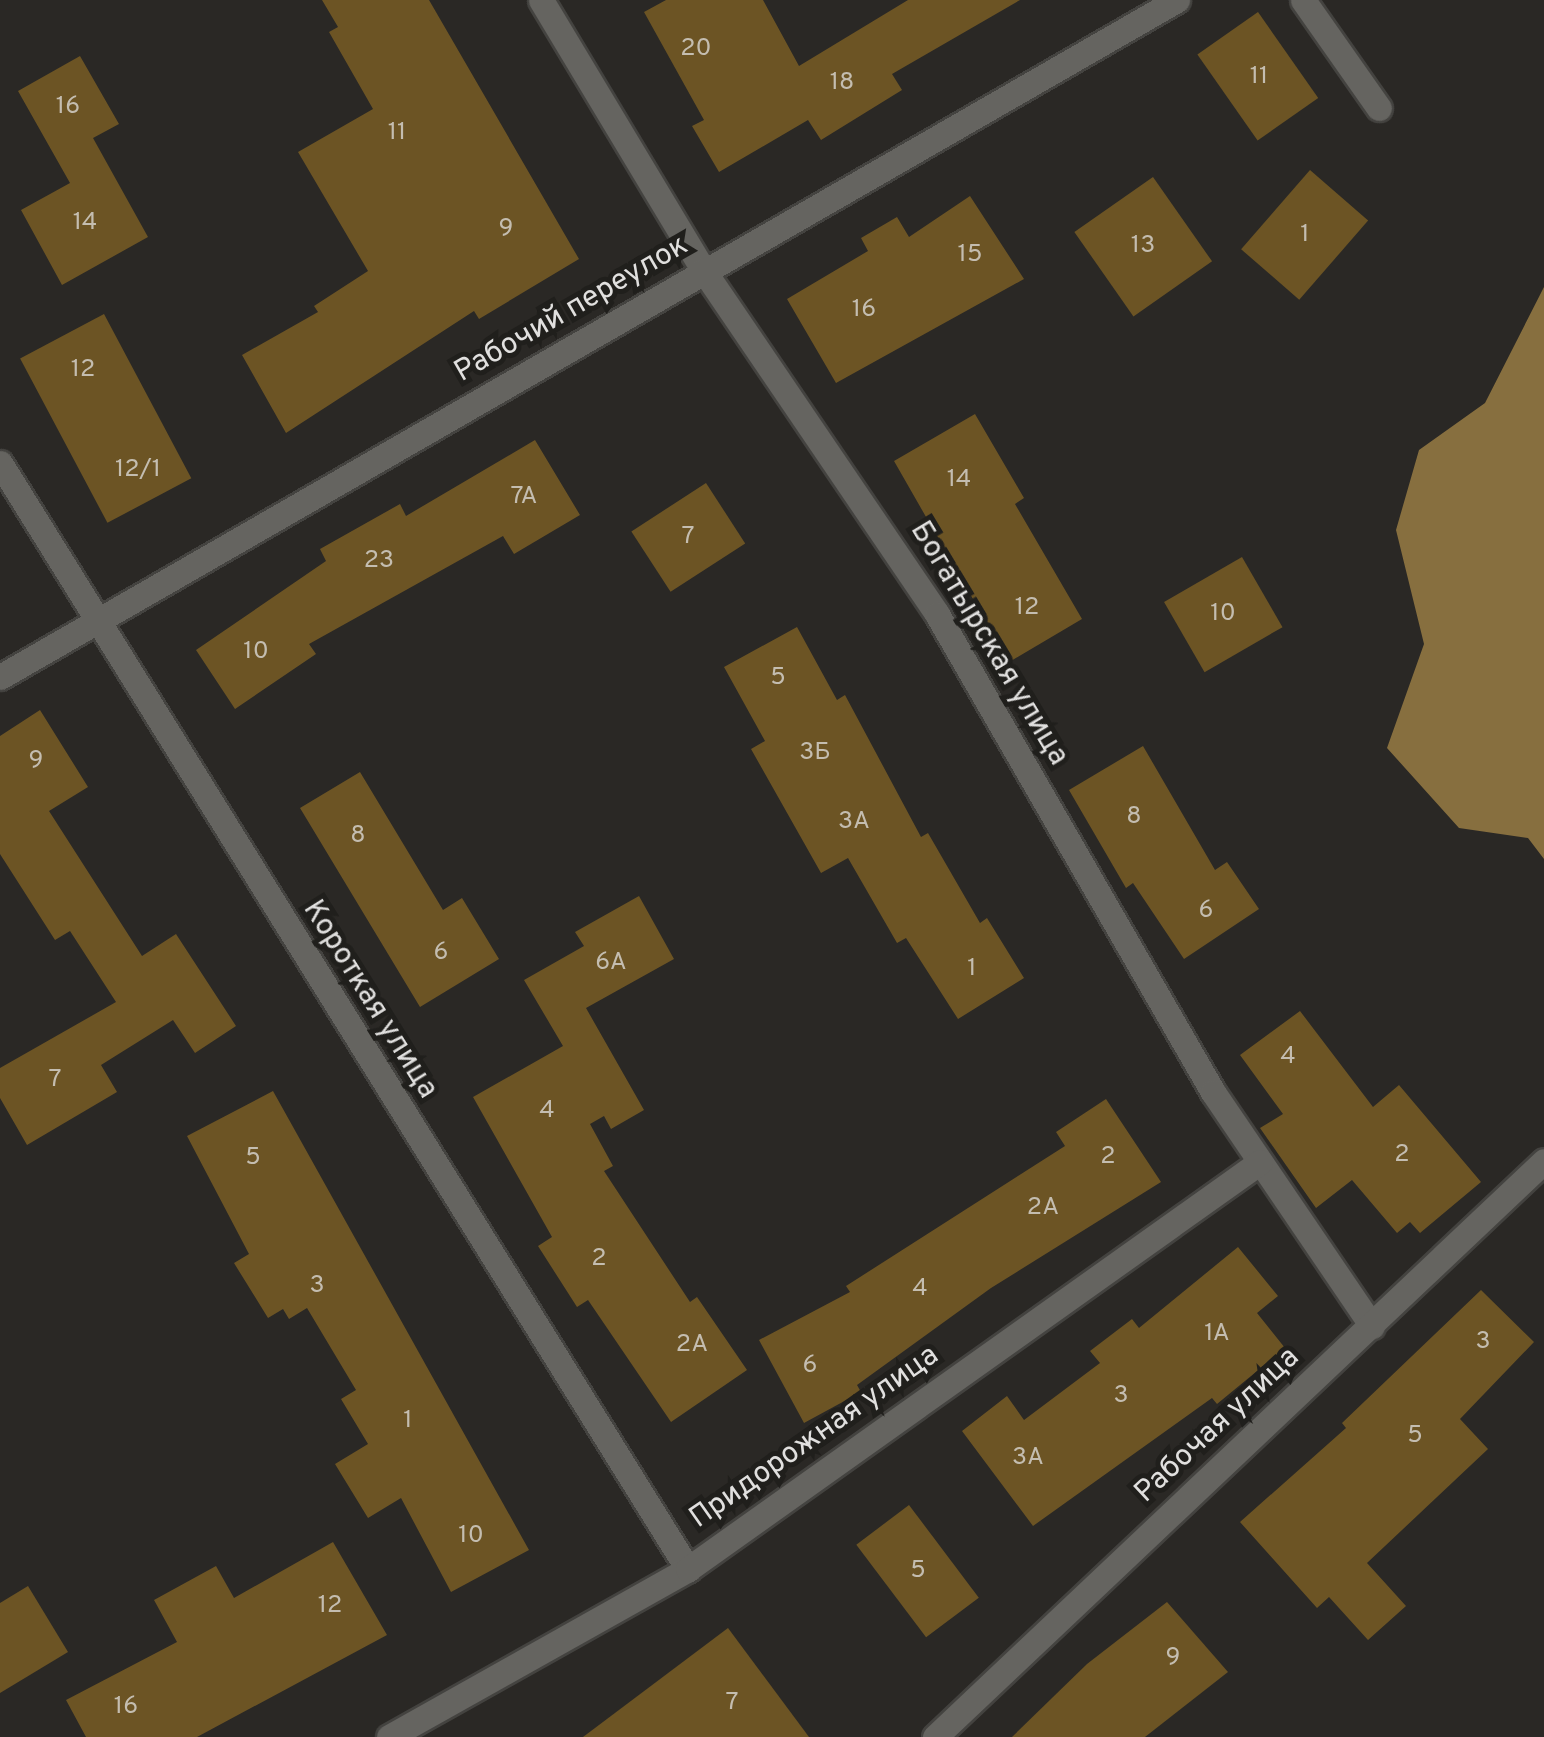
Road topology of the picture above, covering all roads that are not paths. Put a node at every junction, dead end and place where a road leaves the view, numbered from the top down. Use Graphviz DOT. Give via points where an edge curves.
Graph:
graph roads {
  1 [pos="541,0"];
  2 [pos="1177,0"];
  3 [pos="1303,0"];
  4 [pos="1379,108"];
  5 [pos="704,271"];
  6 [pos="0,463"];
  7 [pos="94,623"];
  8 [pos="0,677"];
  9 [pos="1544,1161"];
  10 [pos="1260,1162"];
  11 [pos="1372,1326"];
  12 [pos="688,1568"];
  13 [pos="389,1737"];
  14 [pos="936,1737"];
  1 -- 5 [label="street, Богатырская улица"];
  2 -- 5 [label="street, Рабочий переулок"];
  3 -- 4 [label="street"];
  5 -- 7 [label="street, Рабочий переулок"];
  5 -- 10 [label="street, Богатырская улица" via="937,614"];
  6 -- 7 [label="street, Короткая улица"];
  7 -- 8 [label="street, Рабочий переулок"];
  7 -- 12 [label="street, Короткая улица"];
  9 -- 11 [label="street, Рабочая улица"];
  10 -- 11 [label="street, Богатырская улица"];
  10 -- 12 [label="street, Придорожная улица"];
  11 -- 14 [label="street, Рабочая улица"];
  12 -- 13 [label="street, Придорожная улица"];
}
